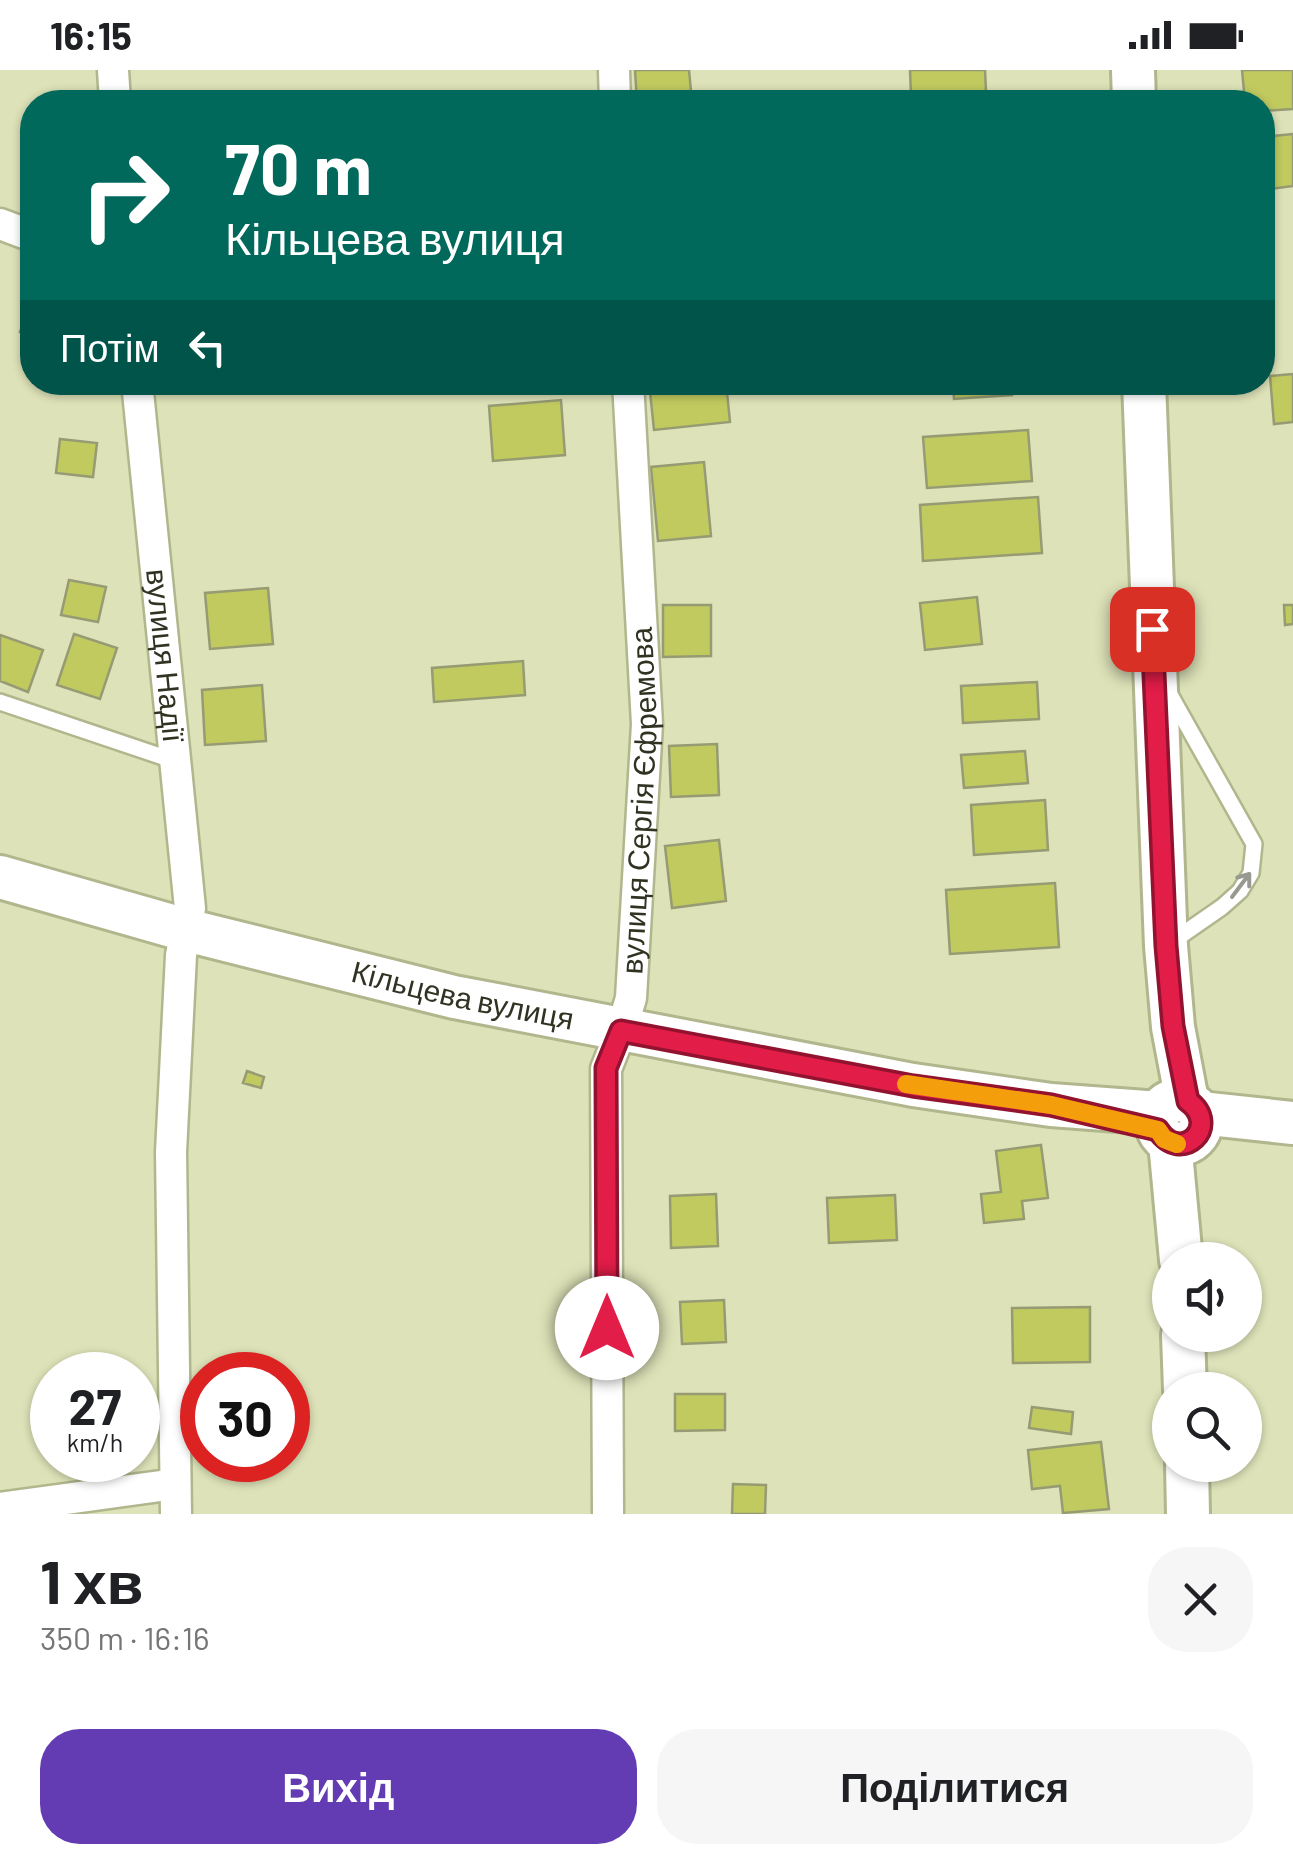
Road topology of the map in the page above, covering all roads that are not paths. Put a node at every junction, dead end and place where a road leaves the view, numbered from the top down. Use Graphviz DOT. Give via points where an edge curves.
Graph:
graph roads {
  1 [pos="139,395"];
  2 [pos="629,395"];
  3 [pos="1144,395"];
  4 [pos="1154,665"];
  5 [pos="0,702"];
  6 [pos="175,760"];
  7 [pos="0,877"];
  8 [pos="186,930"];
  9 [pos="1166,946"];
  10 [pos="621,1031"];
  11 [pos="1179,1122"];
  12 [pos="1293,1126"];
  13 [pos="1181,1242"];
  14 [pos="1187,1482"];
  15 [pos="175,1499"];
  16 [pos="0,1508"];
  17 [pos="608,1514"];
  18 [pos="1188,1514"];
  1 -- 6 [label="street, вулиця Надії"];
  2 -- 10 [label="street, вулиця Сергія Єфремова" via="647,724 630,998"];
  3 -- 4 [label="main road"];
  4 -- 9 [label="main road"];
  9 -- 4 [label="lane, one-way" via="1240,891 1251,873 1254,844"];
  5 -- 6 [label="lane"];
  6 -- 8 [label="street, вулиця Надії" via="190,908"];
  7 -- 8 [label="main road, Кільцева вулиця"];
  8 -- 10 [label="main road, Кільцева вулиця"];
  8 -- 15 [label="street, вулиця Надії" via="171,1152"];
  9 -- 11 [label="main road"];
  10 -- 11 [label="main road, Кільцева вулиця" via="913,1086"];
  10 -- 17 [label="street, вулиця Сергія Єфремова" via="606,1068"];
  11 -- 12 [label="main road, Кільцева вулиця"];
  11 -- 13 [label="main road"];
  14 -- 18 [label="main road"];
  15 -- 16 [label="street"];
}
